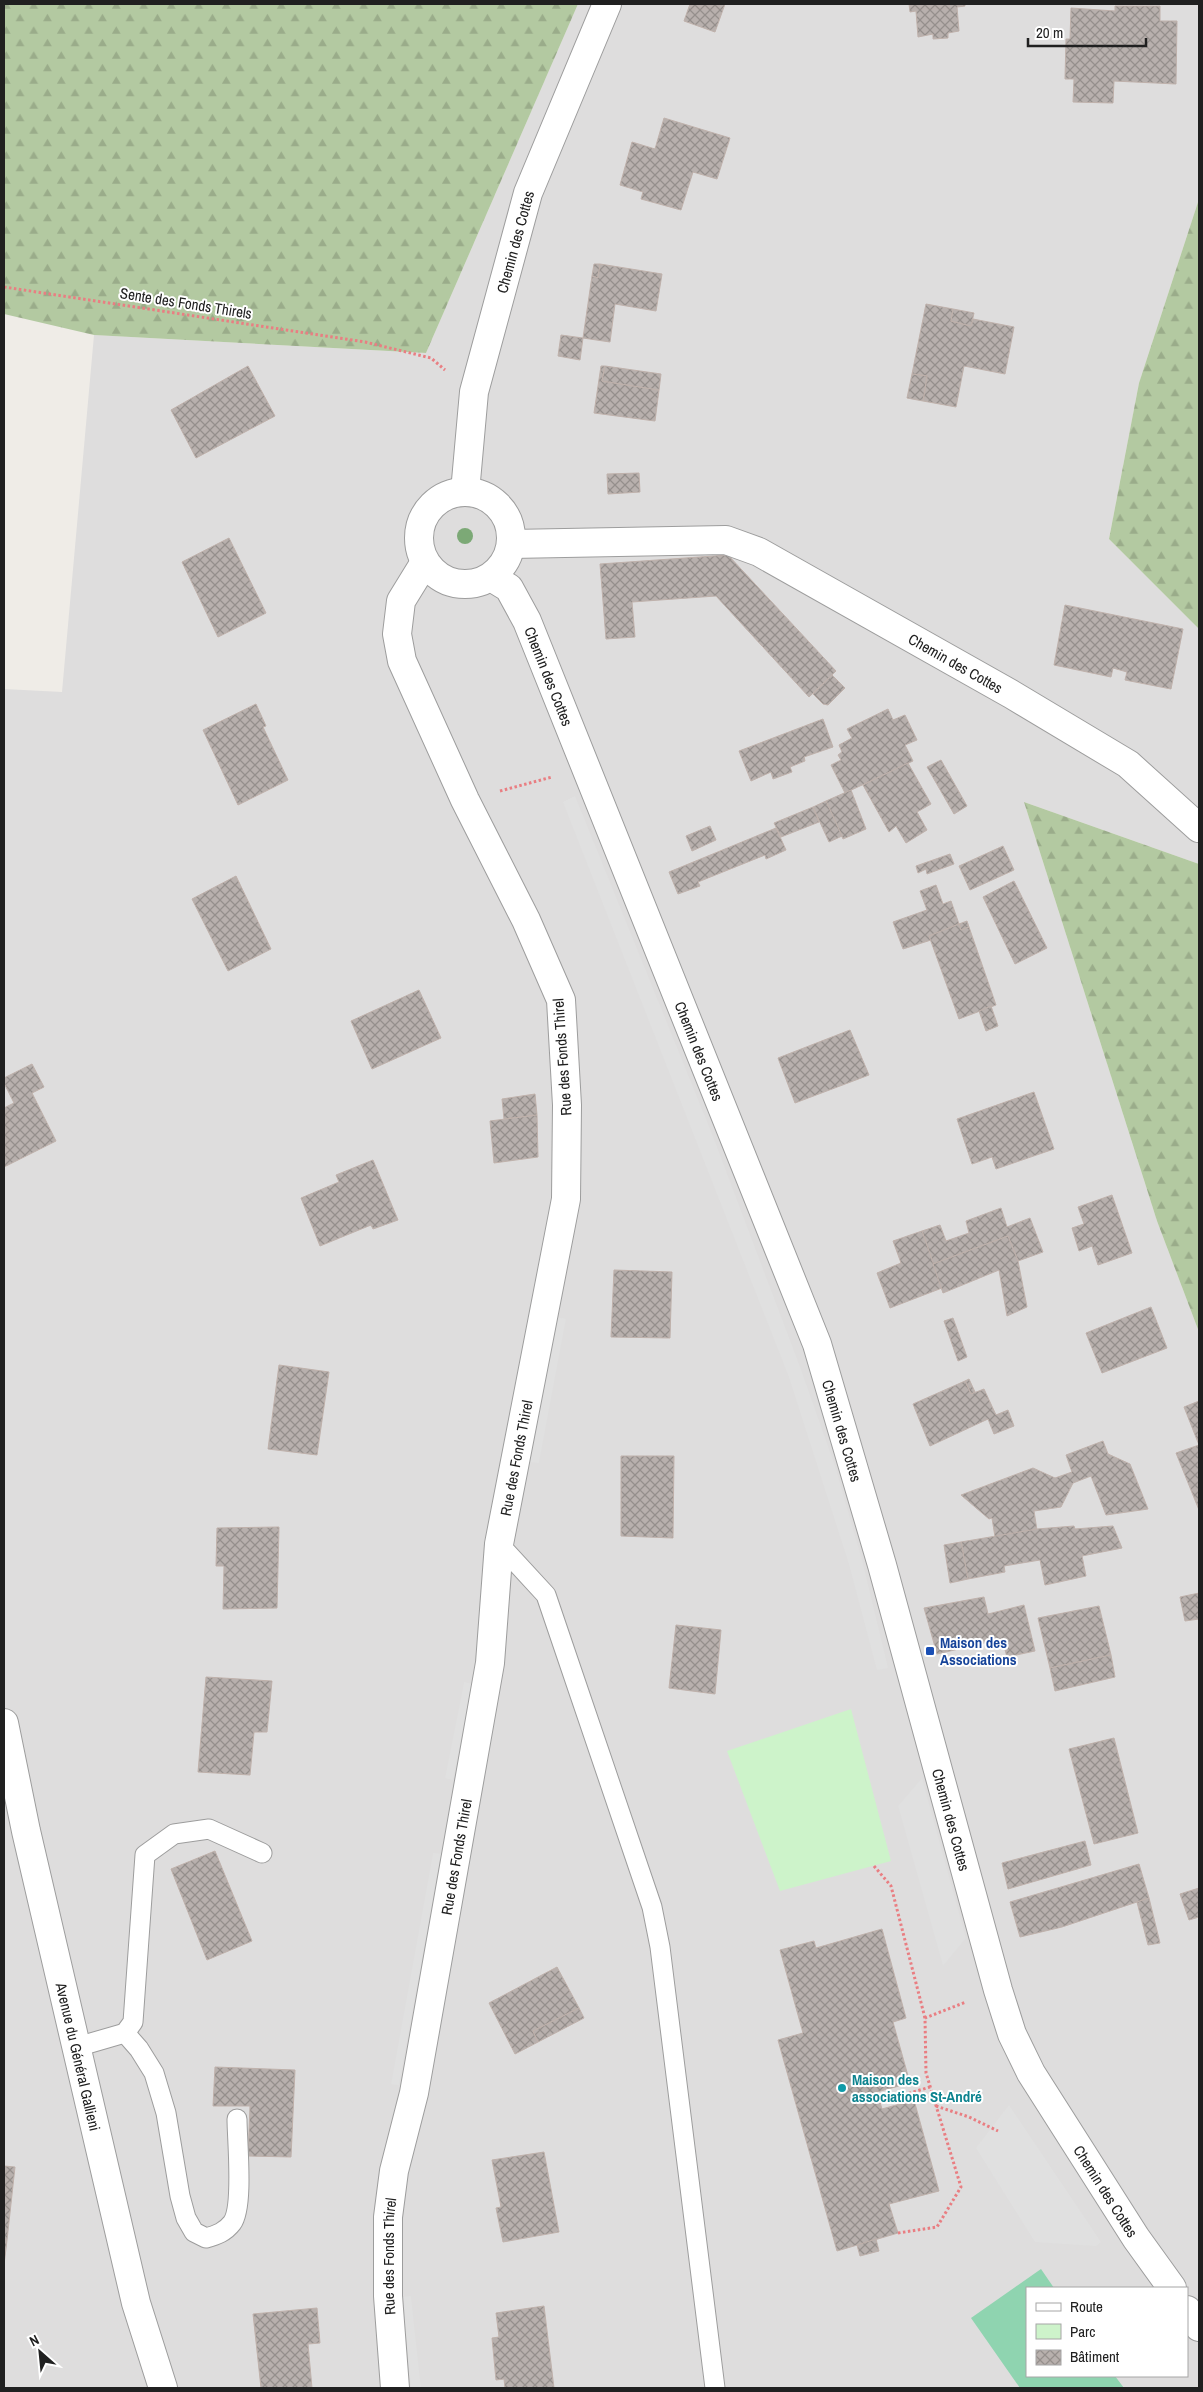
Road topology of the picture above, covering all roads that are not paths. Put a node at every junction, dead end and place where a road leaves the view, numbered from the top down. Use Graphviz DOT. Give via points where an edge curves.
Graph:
graph roads {
  1 [pos="606,4"];
  2 [pos="464,492"];
  3 [pos="512,544"];
  4 [pos="425,562"];
  5 [pos="491,577"];
  6 [pos="1199,828"];
  7 [pos="499,1544"];
  8 [pos="4,1723"];
  9 [pos="262,1853"];
  10 [pos="125,2033"];
  11 [pos="77,2047"];
  12 [pos="236,2119"];
  13 [pos="1171,2287"];
  14 [pos="1188,2311"];
  15 [pos="1199,2327"];
  16 [pos="163,2388"];
  17 [pos="395,2388"];
  18 [pos="715,2388"];
  1 -- 2 [label="street, Chemin des Cottes" via="528,193 474,392"];
  2 -- 3 [label="street" via="484,496 500,507 510,524"];
  2 -- 4 [label="street" via="446,496 430,508 421,524 419,544"];
  3 -- 5 [label="street" via="505,562"];
  3 -- 6 [label="street, Chemin des Cottes" via="726,540 759,552 1128,764"];
  4 -- 5 [label="street" via="435,573 462,585"];
  4 -- 7 [label="street, Rue des Fonds Thirel" via="402,601 397,634 402,661 561,1000 567,1105 566,1199"];
  5 -- 13 [label="street, Chemin des Cottes" via="509,588 526,621 816,1344 882,1565 1012,2034 1031,2073 1136,2238"];
  7 -- 17 [label="street, Rue des Fonds Thirel" via="490,1663 414,2093 394,2171 389,2208 388,2296"];
  7 -- 18 [label="lane" via="546,1595 652,1907 660,1948"];
  8 -- 11 [label="street, Avenue du Général Gallieni"];
  9 -- 10 [label="lane" via="209,1830 174,1834 145,1855 133,2022"];
  10 -- 11 [label="lane"];
  10 -- 12 [label="lane" via="154,2073 166,2113 186,2218 194,2232 206,2238 221,2234 233,2222 239,2203"];
  11 -- 16 [label="street, Avenue du Général Gallieni" via="136,2303"];
  14 -- 15 [label="street"];
}
